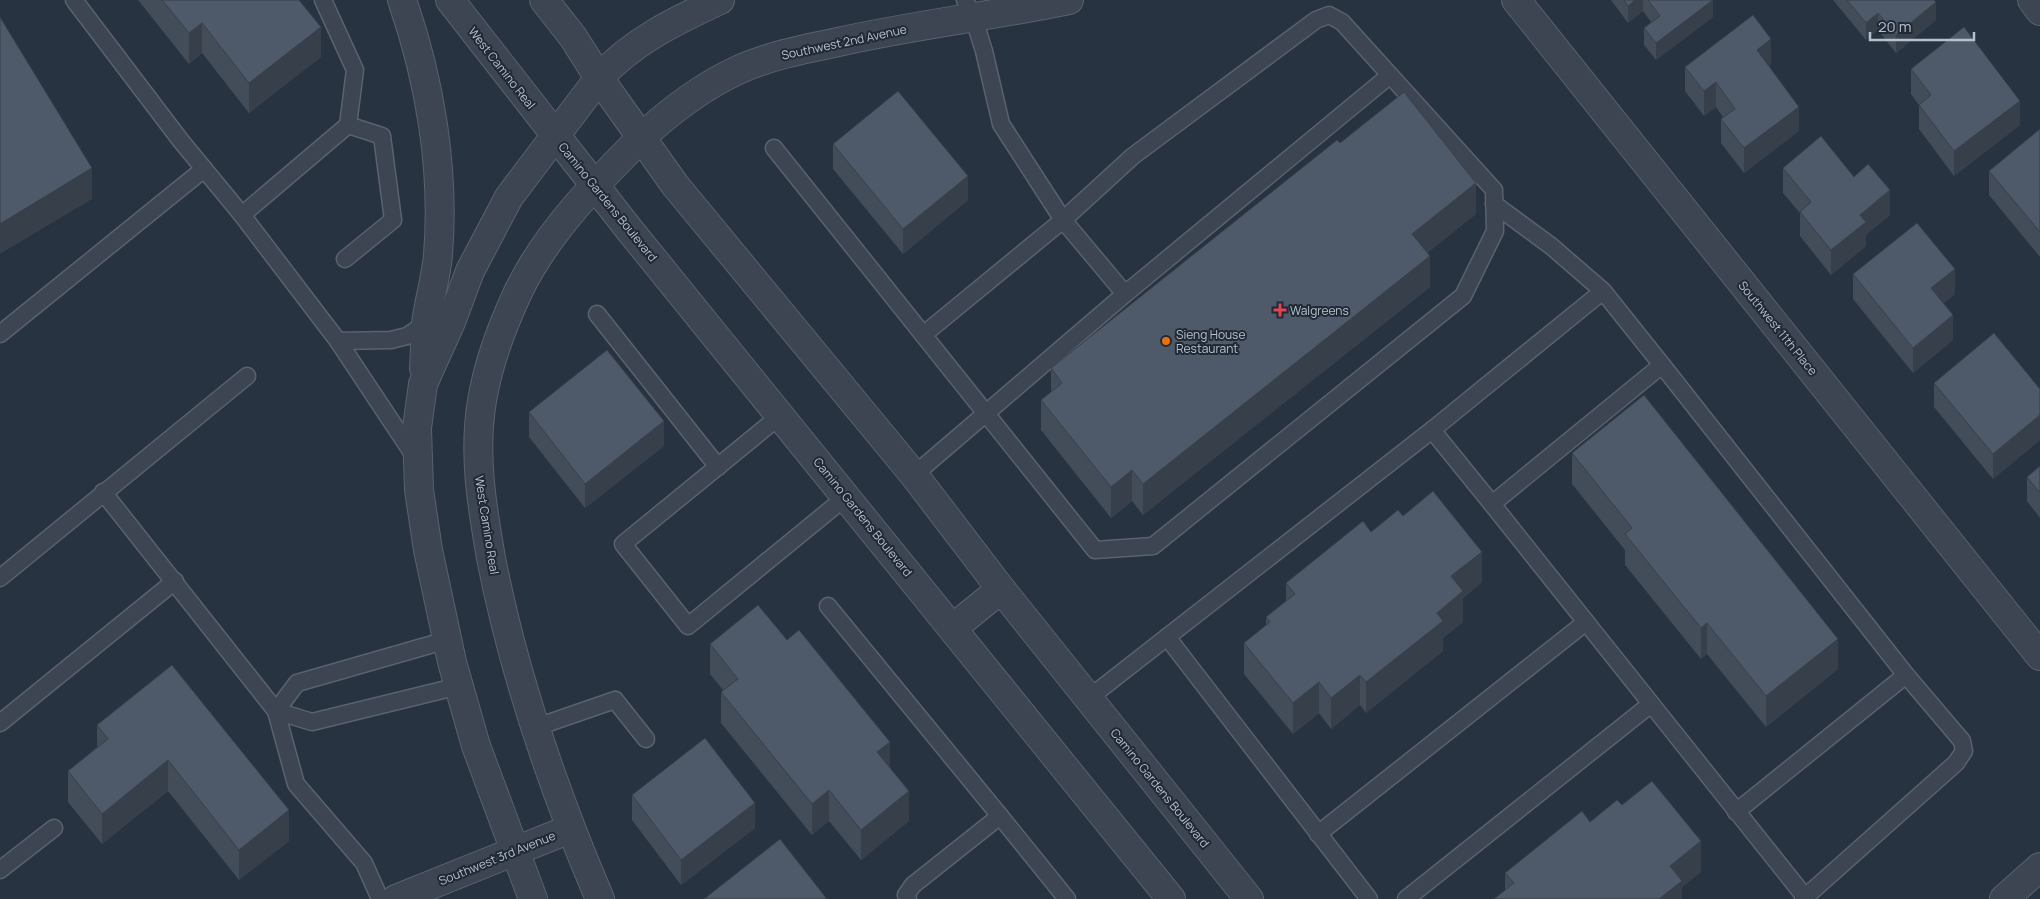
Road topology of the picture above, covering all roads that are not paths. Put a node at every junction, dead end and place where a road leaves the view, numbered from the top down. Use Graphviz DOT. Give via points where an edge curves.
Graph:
graph roads {
  1 [pos="74,0"];
  2 [pos="323,0"];
  3 [pos="402,0"];
  4 [pos="450,0"];
  5 [pos="544,0"];
  6 [pos="720,0"];
  7 [pos="1069,0"];
  8 [pos="1516,0"];
  9 [pos="2032,0"];
  10 [pos="969,8"];
  11 [pos="2040,10"];
  12 [pos="1390,76"];
  13 [pos="599,78"];
  14 [pos="348,125"];
  15 [pos="554,135"];
  16 [pos="641,138"];
  17 [pos="774,148"];
  18 [pos="204,169"];
  19 [pos="594,185"];
  20 [pos="1494,204"];
  21 [pos="242,215"];
  22 [pos="1063,220"];
  23 [pos="345,259"];
  24 [pos="1603,291"];
  25 [pos="1125,294"];
  26 [pos="597,314"];
  27 [pos="426,323"];
  28 [pos="0,334"];
  29 [pos="924,335"];
  30 [pos="338,341"];
  31 [pos="1662,366"];
  32 [pos="247,376"];
  33 [pos="423,384"];
  34 [pos="986,413"];
  35 [pos="781,415"];
  36 [pos="1432,430"];
  37 [pos="419,462"];
  38 [pos="718,467"];
  39 [pos="914,475"];
  40 [pos="103,492"];
  41 [pos="847,496"];
  42 [pos="1492,504"];
  43 [pos="0,578"];
  44 [pos="174,581"];
  45 [pos="1001,589"];
  46 [pos="828,606"];
  47 [pos="1586,622"];
  48 [pos="953,628"];
  49 [pos="1167,638"];
  50 [pos="447,640"];
  51 [pos="2040,656"];
  52 [pos="1906,676"];
  53 [pos="459,686"];
  54 [pos="1089,698"];
  55 [pos="1651,704"];
  56 [pos="276,711"];
  57 [pos="0,723"];
  58 [pos="534,728"];
  59 [pos="646,739"];
  60 [pos="1736,812"];
  61 [pos="1000,816"];
  62 [pos="54,828"];
  63 [pos="570,829"];
  64 [pos="1318,834"];
  65 [pos="514,850"];
  66 [pos="2040,867"];
  67 [pos="0,870"];
  68 [pos="1060,896"];
  69 [pos="1804,898"];
  70 [pos="380,899"];
  71 [pos="396,899"];
  72 [pos="533,899"];
  73 [pos="600,899"];
  74 [pos="908,899"];
  75 [pos="1171,899"];
  76 [pos="1249,899"];
  77 [pos="1368,899"];
  78 [pos="1406,899"];
  79 [pos="2004,899"];
  1 -- 18 [label="lane"];
  2 -- 14 [label="lane" via="355,70"];
  3 -- 27 [label="street" via="424,75 439,194 438,255"];
  4 -- 15 [label="street, West Camino Real"];
  5 -- 13 [label="street"];
  6 -- 13 [label="street" via="635,44"];
  7 -- 10 [label="street, Southwest 2nd Avenue"];
  8 -- 51 [label="street, Southwest 11th Place"];
  9 -- 11 [label="street"];
  10 -- 16 [label="street, Southwest 2nd Avenue" via="815,46 737,70 697,92 666,114"];
  10 -- 22 [label="lane" via="984,50 1002,124"];
  12 -- 20 [label="lane" via="1494,190"];
  12 -- 22 [label="lane" via="1342,22 1329,15 1316,20 1133,156"];
  12 -- 25 [label="lane"];
  13 -- 15 [label="street"];
  13 -- 16 [label="street"];
  14 -- 21 [label="lane"];
  14 -- 23 [label="lane" via="382,136 392,220"];
  15 -- 19 [label="street, Camino Gardens Boulevard"];
  15 -- 33 [label="street" via="509,197 474,262"];
  16 -- 19 [label="street, West Camino Real"];
  16 -- 39 [label="street, Camino Gardens Boulevard" via="675,185"];
  17 -- 29 [label="lane"];
  18 -- 21 [label="lane"];
  18 -- 28 [label="lane"];
  19 -- 35 [label="street, Camino Gardens Boulevard"];
  19 -- 58 [label="street, West Camino Real" via="556,231 519,290 499,341 482,400 478,466 482,511 509,640"];
  20 -- 24 [label="lane" via="1551,246"];
  20 -- 34 [label="lane" via="1495,231 1463,296 1153,546 1095,550"];
  21 -- 30 [label="lane"];
  22 -- 25 [label="lane"];
  22 -- 29 [label="lane"];
  24 -- 31 [label="lane"];
  24 -- 36 [label="lane"];
  25 -- 34 [label="lane"];
  26 -- 38 [label="lane"];
  27 -- 30 [label="lane" via="407,336 391,340"];
  27 -- 33 [label="street"];
  29 -- 34 [label="lane"];
  30 -- 37 [label="lane"];
  31 -- 42 [label="lane"];
  31 -- 52 [label="lane"];
  32 -- 40 [label="lane"];
  33 -- 37 [label="street" via="417,428"];
  34 -- 39 [label="lane"];
  35 -- 38 [label="lane"];
  35 -- 41 [label="street, Camino Gardens Boulevard"];
  36 -- 42 [label="lane"];
  36 -- 49 [label="lane"];
  37 -- 50 [label="street" via="419,490 428,550"];
  38 -- 41 [label="lane" via="623,544 688,626"];
  39 -- 45 [label="street, Camino Gardens Boulevard"];
  40 -- 43 [label="lane"];
  40 -- 44 [label="lane"];
  41 -- 48 [label="street, Camino Gardens Boulevard"];
  42 -- 47 [label="lane"];
  44 -- 56 [label="lane"];
  44 -- 57 [label="lane"];
  45 -- 48 [label="street"];
  45 -- 54 [label="street, Camino Gardens Boulevard"];
  46 -- 61 [label="lane"];
  47 -- 55 [label="lane"];
  47 -- 64 [label="lane"];
  48 -- 75 [label="street, Camino Gardens Boulevard"];
  49 -- 54 [label="lane"];
  49 -- 64 [label="lane"];
  50 -- 53 [label="street"];
  50 -- 56 [label="lane" via="297,683"];
  52 -- 60 [label="lane"];
  52 -- 69 [label="lane" via="1962,741 1964,751 1956,764"];
  53 -- 56 [label="lane" via="312,722"];
  53 -- 65 [label="street" via="476,746"];
  54 -- 76 [label="street, Camino Gardens Boulevard"];
  55 -- 60 [label="lane"];
  55 -- 78 [label="lane"];
  56 -- 70 [label="lane" via="296,784 364,864"];
  58 -- 59 [label="lane" via="615,700"];
  58 -- 63 [label="street, West Camino Real"];
  60 -- 69 [label="lane"];
  61 -- 68 [label="lane"];
  61 -- 74 [label="lane" via="913,885 906,895"];
  62 -- 67 [label="lane"];
  63 -- 65 [label="street, Southwest 3rd Avenue"];
  63 -- 73 [label="street, West Camino Real"];
  64 -- 77 [label="lane"];
  65 -- 71 [label="street, Southwest 3rd Avenue"];
  65 -- 72 [label="street"];
  66 -- 79 [label="street"];
}
